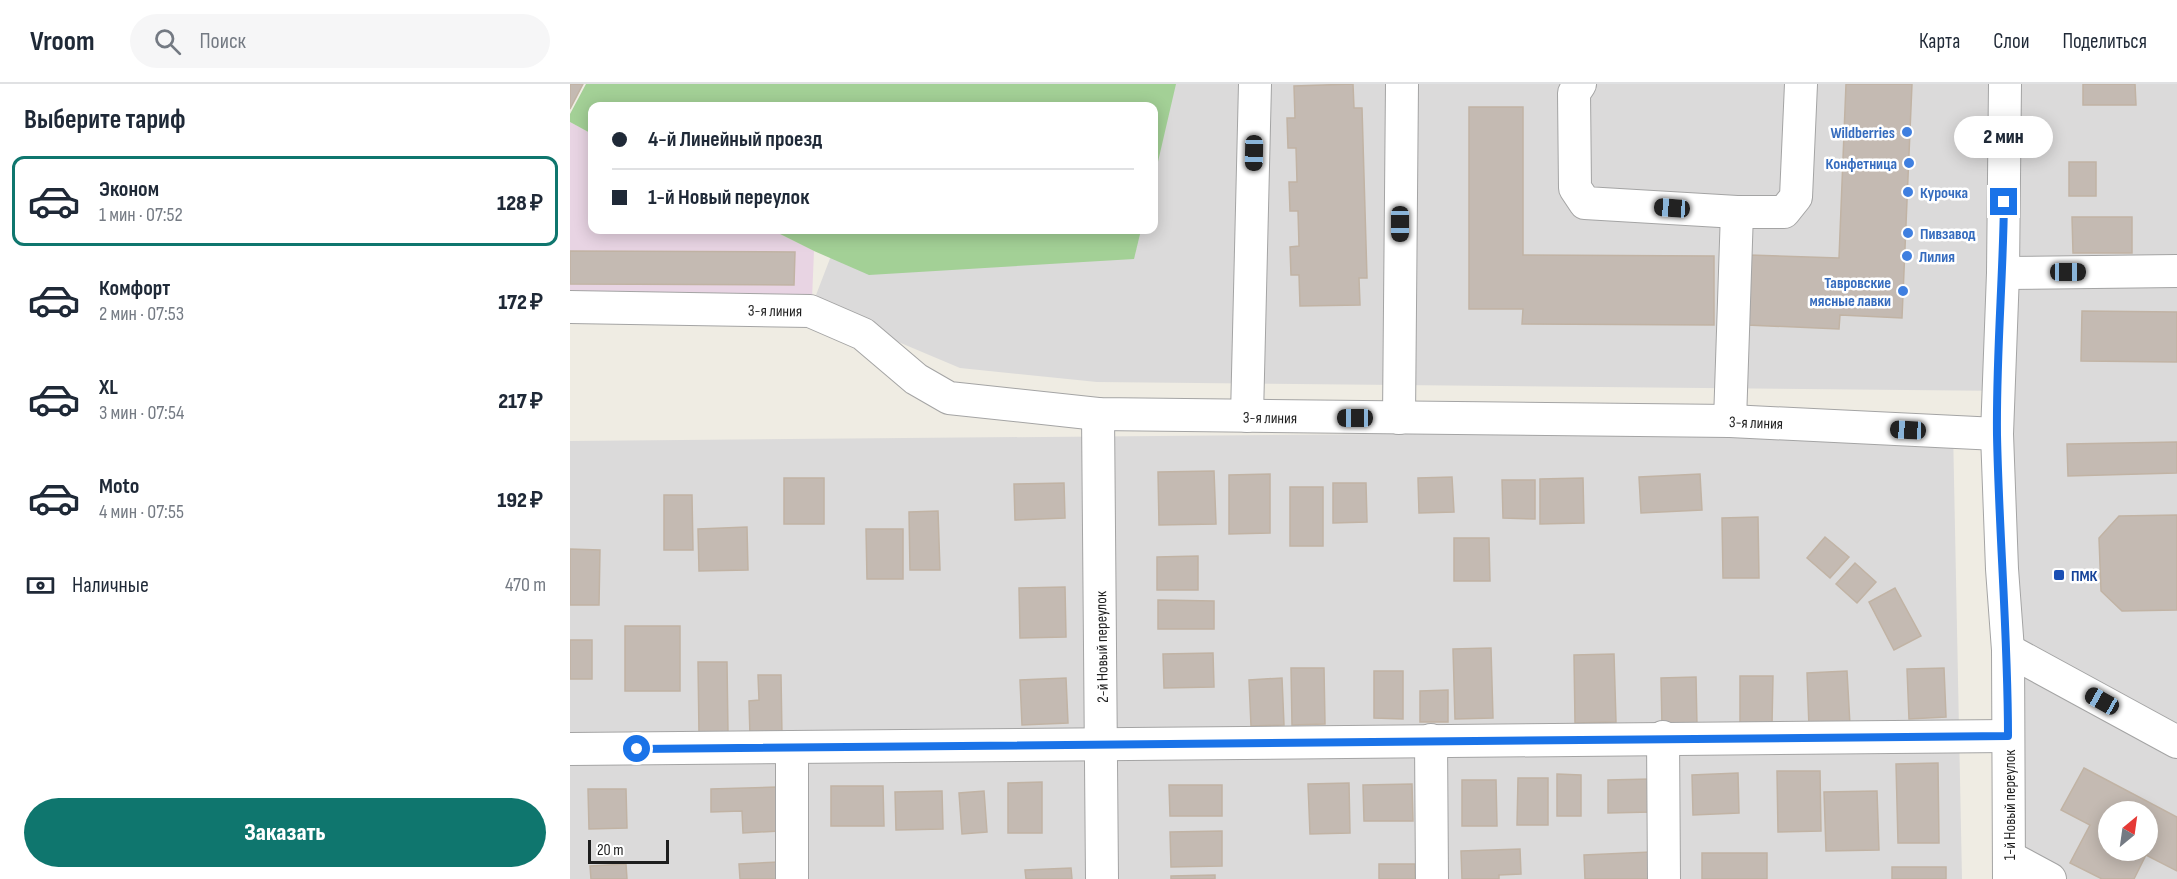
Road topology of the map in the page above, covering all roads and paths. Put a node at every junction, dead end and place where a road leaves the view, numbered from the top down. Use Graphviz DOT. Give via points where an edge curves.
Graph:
graph roads {
  1 [pos="1255,84"];
  2 [pos="1402,84"];
  3 [pos="1580,84"];
  4 [pos="1801,84"];
  5 [pos="2005,84"];
  6 [pos="1737,212"];
  7 [pos="2177,272"];
  8 [pos="2003,273"];
  9 [pos="570,307"];
  10 [pos="1098,414"];
  11 [pos="1247,416"];
  12 [pos="1399,418"];
  13 [pos="1731,421"];
  14 [pos="1997,434"];
  15 [pos="2008,650"];
  16 [pos="2008,736"];
  17 [pos="1662,737"];
  18 [pos="1431,740"];
  19 [pos="2177,742"];
  20 [pos="1102,744"];
  21 [pos="792,747"];
  22 [pos="570,749"];
  23 [pos="2009,868"];
  24 [pos="792,879"];
  25 [pos="1102,879"];
  26 [pos="1432,879"];
  27 [pos="1664,879"];
  28 [pos="2050,879"];
  1 -- 11 [label="street"];
  2 -- 12 [label="street"];
  3 -- 6 [label="street" via="1574,93 1575,188 1585,203"];
  4 -- 6 [label="street" via="1796,197 1784,212"];
  5 -- 8 [label="street, 1-й Новый переулок"];
  6 -- 13 [label="street"];
  7 -- 8 [label="street"];
  8 -- 14 [label="street, 1-й Новый переулок"];
  9 -- 10 [label="street, 3-я линия" via="810,311 863,334 916,379 949,398"];
  10 -- 11 [label="street, 3-я линия"];
  10 -- 20 [label="street, 2-й Новый переулок"];
  11 -- 12 [label="street, 3-я линия"];
  12 -- 13 [label="street, 3-я линия"];
  13 -- 14 [label="street, 3-я линия"];
  14 -- 15 [label="street, 1-й Новый переулок"];
  15 -- 16 [label="street, 1-й Новый переулок"];
  15 -- 19 [label="street"];
  16 -- 17 [label="street"];
  16 -- 23 [label="street, 1-й Новый переулок"];
  17 -- 18 [label="street"];
  17 -- 27 [label="street"];
  18 -- 20 [label="street"];
  18 -- 26 [label="street"];
  20 -- 21 [label="street"];
  20 -- 25 [label="street, 2-й Новый переулок"];
  21 -- 22 [label="street"];
  21 -- 24 [label="street"];
  23 -- 28 [label="street"];
}
